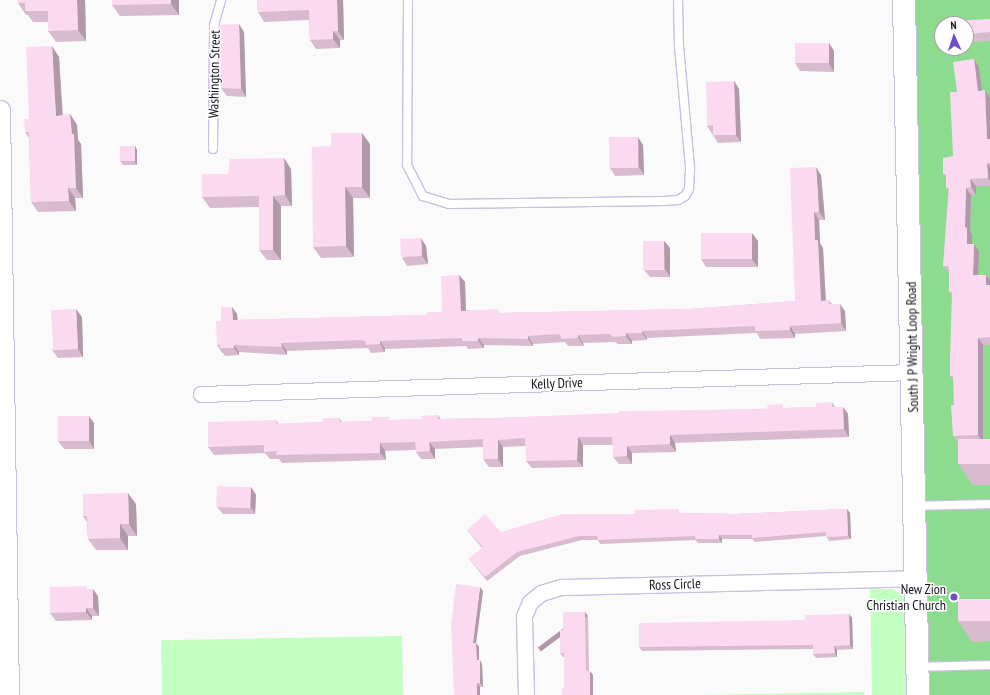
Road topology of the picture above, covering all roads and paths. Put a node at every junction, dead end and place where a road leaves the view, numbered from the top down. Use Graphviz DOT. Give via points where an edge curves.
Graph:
graph roads {
  1 [pos="221,0"];
  2 [pos="408,0"];
  3 [pos="678,0"];
  4 [pos="904,0"];
  5 [pos="0,110"];
  6 [pos="212,149"];
  7 [pos="913,372"];
  8 [pos="202,394"];
  9 [pos="990,504"];
  10 [pos="915,506"];
  11 [pos="917,578"];
  12 [pos="990,665"];
  13 [pos="918,667"];
  14 [pos="9,695"];
  15 [pos="526,695"];
  16 [pos="918,695"];
  1 -- 6 [label="lane, Washington Street" via="214,25"];
  2 -- 3 [label="lane" via="407,165 423,196 449,204 663,201 678,200 685,196 689,189 690,167 679,46"];
  4 -- 7 [label="main road, South J P Wright Loop Road"];
  5 -- 14 [label="street"];
  7 -- 8 [label="street, Kelly Drive"];
  7 -- 10 [label="main road, South J P Wright Loop Road"];
  9 -- 10 [label="lane"];
  10 -- 11 [label="main road, South J P Wright Loop Road"];
  11 -- 13 [label="main road, South J P Wright Loop Road"];
  11 -- 15 [label="street, Ross Circle" via="561,587 547,591 530,602 524,616"];
  12 -- 13 [label="lane"];
  13 -- 16 [label="main road, South J P Wright Loop Road"];
}
